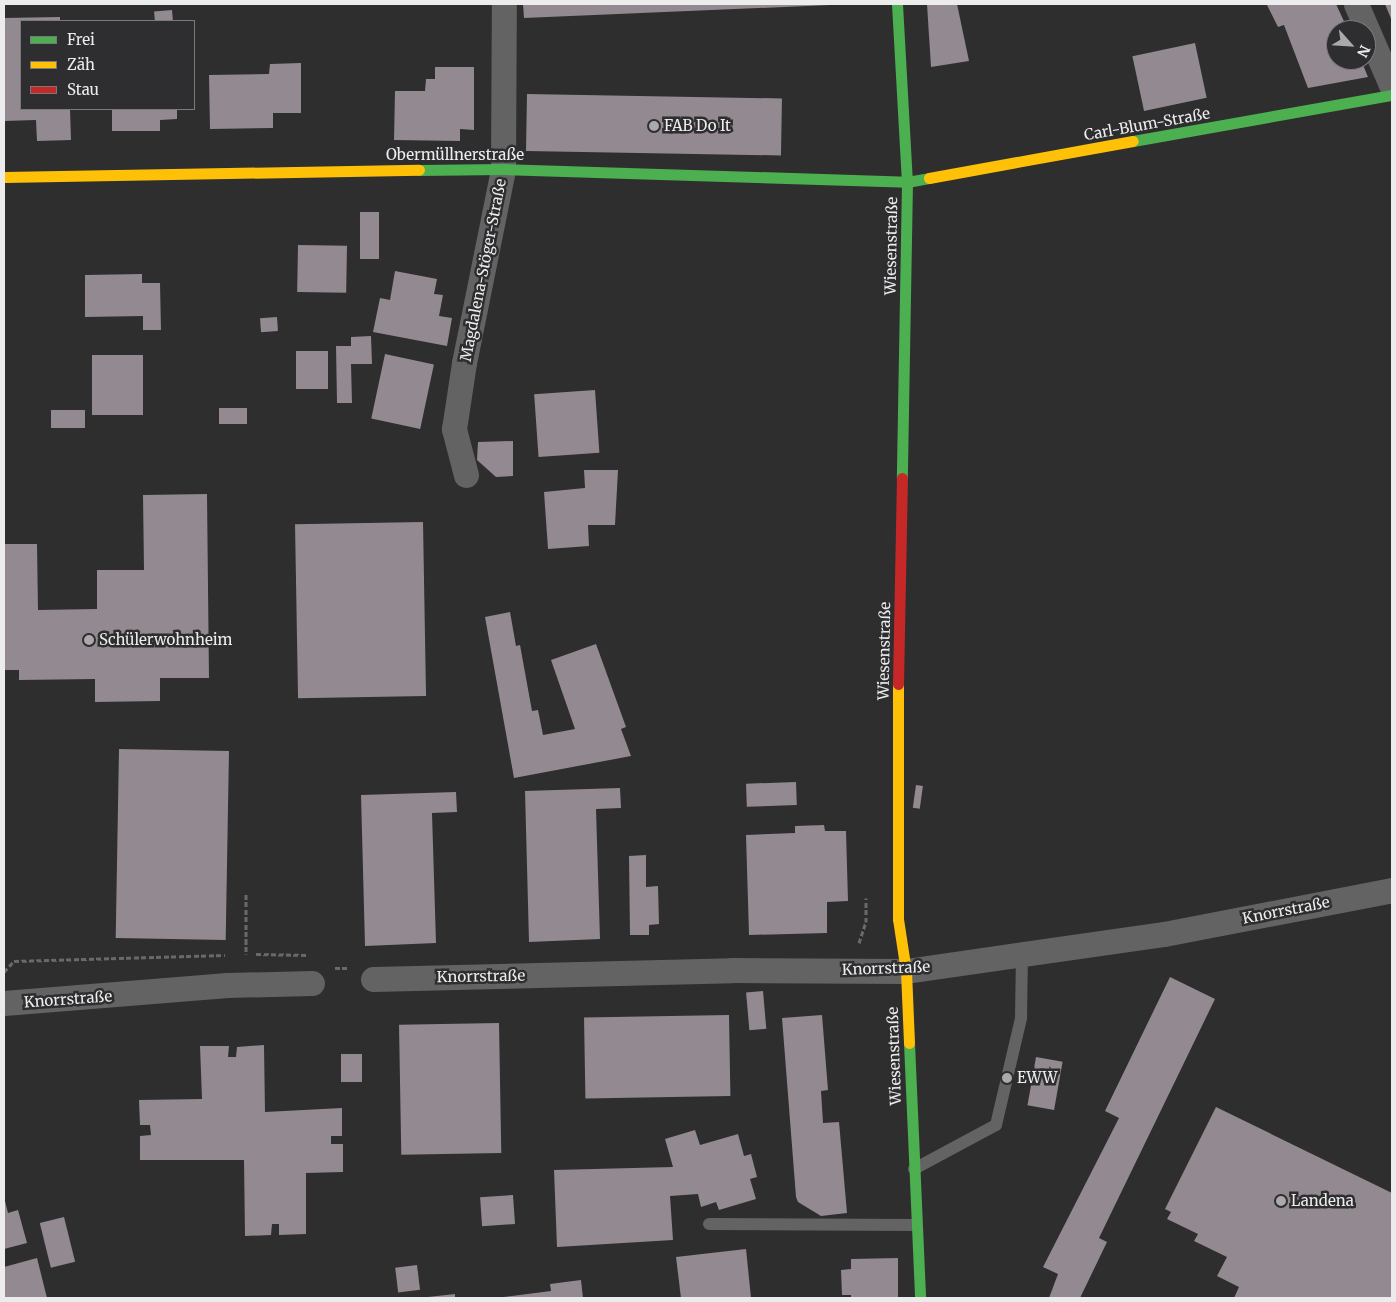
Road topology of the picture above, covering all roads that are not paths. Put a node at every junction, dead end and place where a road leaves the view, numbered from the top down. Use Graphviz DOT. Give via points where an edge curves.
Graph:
graph roads {
  1 [pos="504,4"];
  2 [pos="896,4"];
  3 [pos="1356,4"];
  4 [pos="1392,87"];
  5 [pos="1392,95"];
  6 [pos="503,169"];
  7 [pos="4,177"];
  8 [pos="907,182"];
  9 [pos="466,475"];
  10 [pos="1392,890"];
  11 [pos="1022,954"];
  12 [pos="906,971"];
  13 [pos="373,979"];
  14 [pos="312,983"];
  15 [pos="4,1003"];
  16 [pos="914,1169"];
  17 [pos="709,1224"];
  18 [pos="916,1225"];
  19 [pos="921,1298"];
  1 -- 6 [label="street, Magdalena-Stöger-Straße"];
  2 -- 8 [label="street, Wiesenstraße"];
  3 -- 4 [label="street"];
  5 -- 8 [label="street, Carl-Blum-Straße"];
  6 -- 7 [label="street, Obermüllnerstraße"];
  6 -- 8 [label="street, Obermüllnerstraße"];
  6 -- 9 [label="street, Magdalena-Stöger-Straße" via="454,429"];
  8 -- 12 [label="street, Wiesenstraße" via="896,794 898,919"];
  10 -- 11 [label="street, Knorrstraße" via="1164,934"];
  11 -- 12 [label="street, Knorrstraße"];
  11 -- 16 [label="lane" via="1021,1018 996,1126"];
  12 -- 13 [label="street, Knorrstraße" via="732,970"];
  12 -- 16 [label="street, Wiesenstraße"];
  14 -- 15 [label="street, Knorrstraße" via="227,986"];
  16 -- 18 [label="street, Wiesenstraße"];
  17 -- 18 [label="lane"];
  18 -- 19 [label="street, Wiesenstraße"];
}
